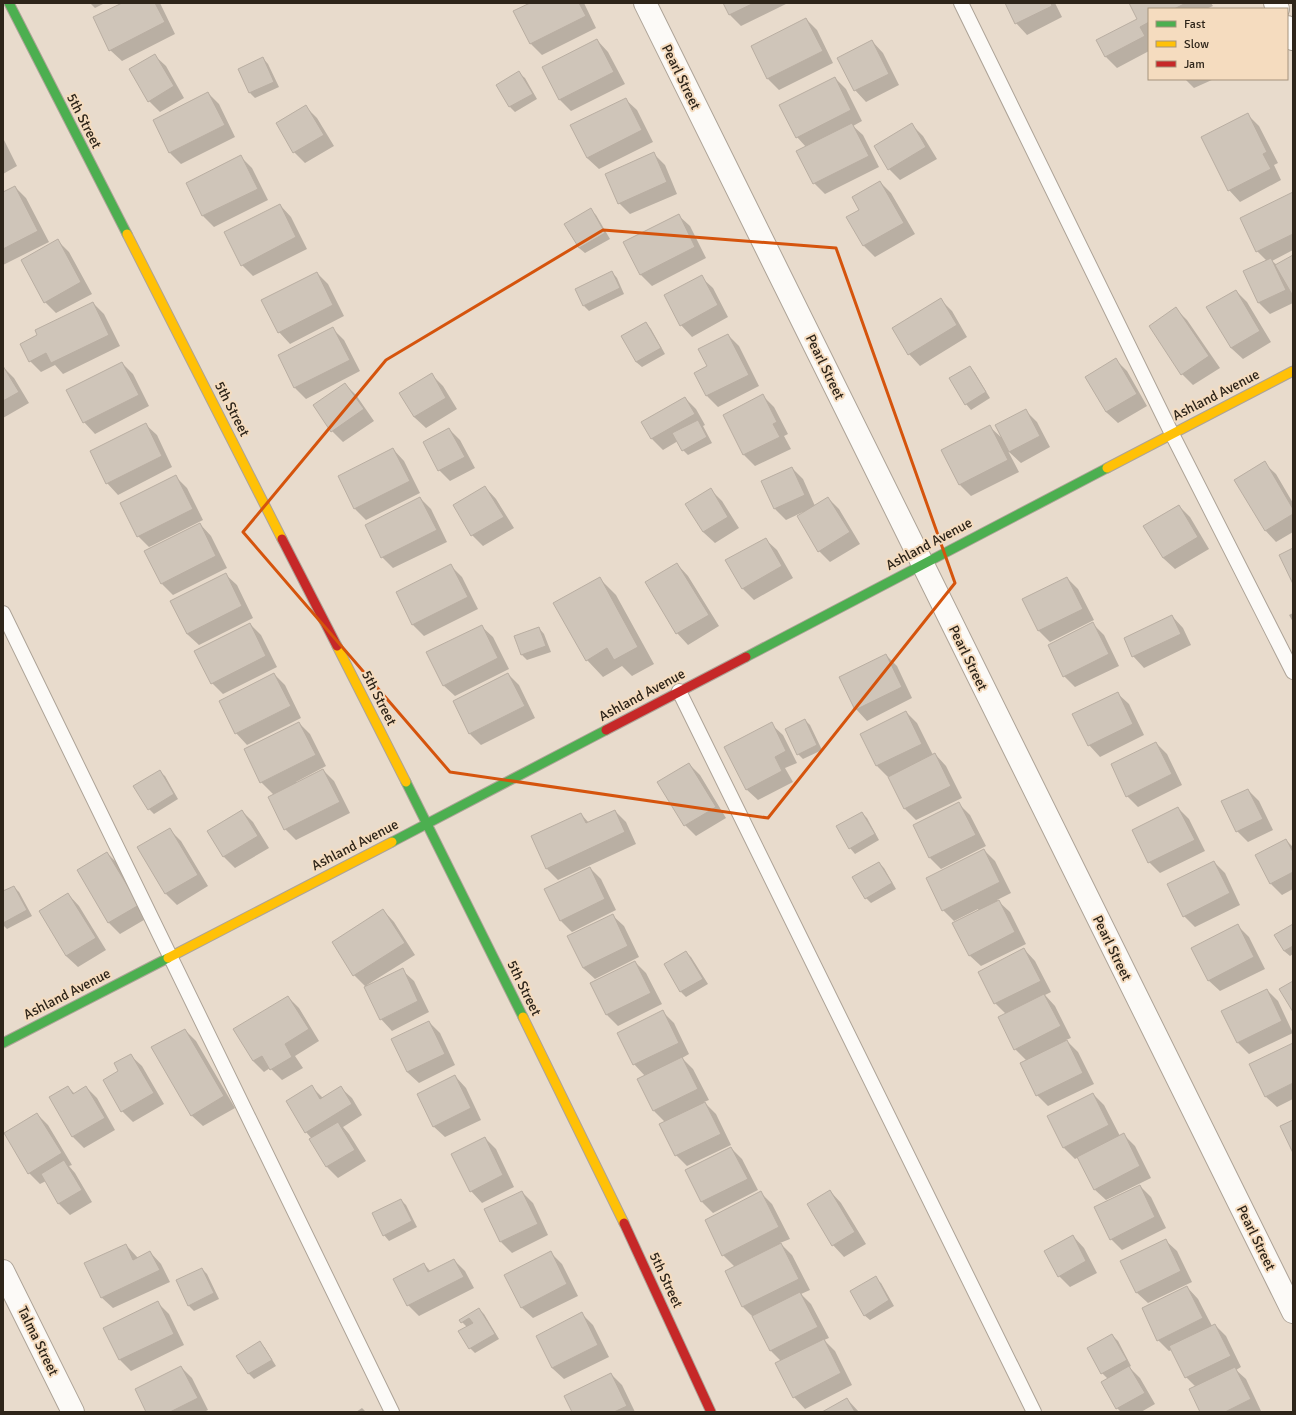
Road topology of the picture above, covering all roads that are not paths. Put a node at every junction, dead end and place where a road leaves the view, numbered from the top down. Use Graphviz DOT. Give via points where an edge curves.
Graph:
graph roads {
  1 [pos="9,3"];
  2 [pos="645,3"];
  3 [pos="961,3"];
  4 [pos="1288,29"];
  5 [pos="1293,39"];
  6 [pos="1293,371"];
  7 [pos="1172,434"];
  8 [pos="922,564"];
  9 [pos="3,613"];
  10 [pos="1293,672"];
  11 [pos="679,691"];
  12 [pos="427,823"];
  13 [pos="171,956"];
  14 [pos="3,1043"];
  15 [pos="3,1270"];
  16 [pos="1293,1312"];
  17 [pos="73,1412"];
  18 [pos="392,1412"];
  19 [pos="712,1412"];
  20 [pos="1034,1412"];
  1 -- 12 [label="street, 5th Street"];
  2 -- 8 [label="street, Pearl Street"];
  3 -- 7 [label="lane"];
  4 -- 5 [label="street"];
  6 -- 7 [label="street, Ashland Avenue"];
  7 -- 8 [label="street, Ashland Avenue"];
  7 -- 10 [label="lane"];
  8 -- 11 [label="street, Ashland Avenue"];
  8 -- 16 [label="street, Pearl Street"];
  9 -- 13 [label="lane"];
  11 -- 12 [label="street, Ashland Avenue"];
  11 -- 20 [label="lane"];
  12 -- 13 [label="street, Ashland Avenue"];
  12 -- 19 [label="street, 5th Street" via="614,1199"];
  13 -- 14 [label="street, Ashland Avenue"];
  13 -- 18 [label="lane"];
  15 -- 17 [label="street, Talma Street"];
}
